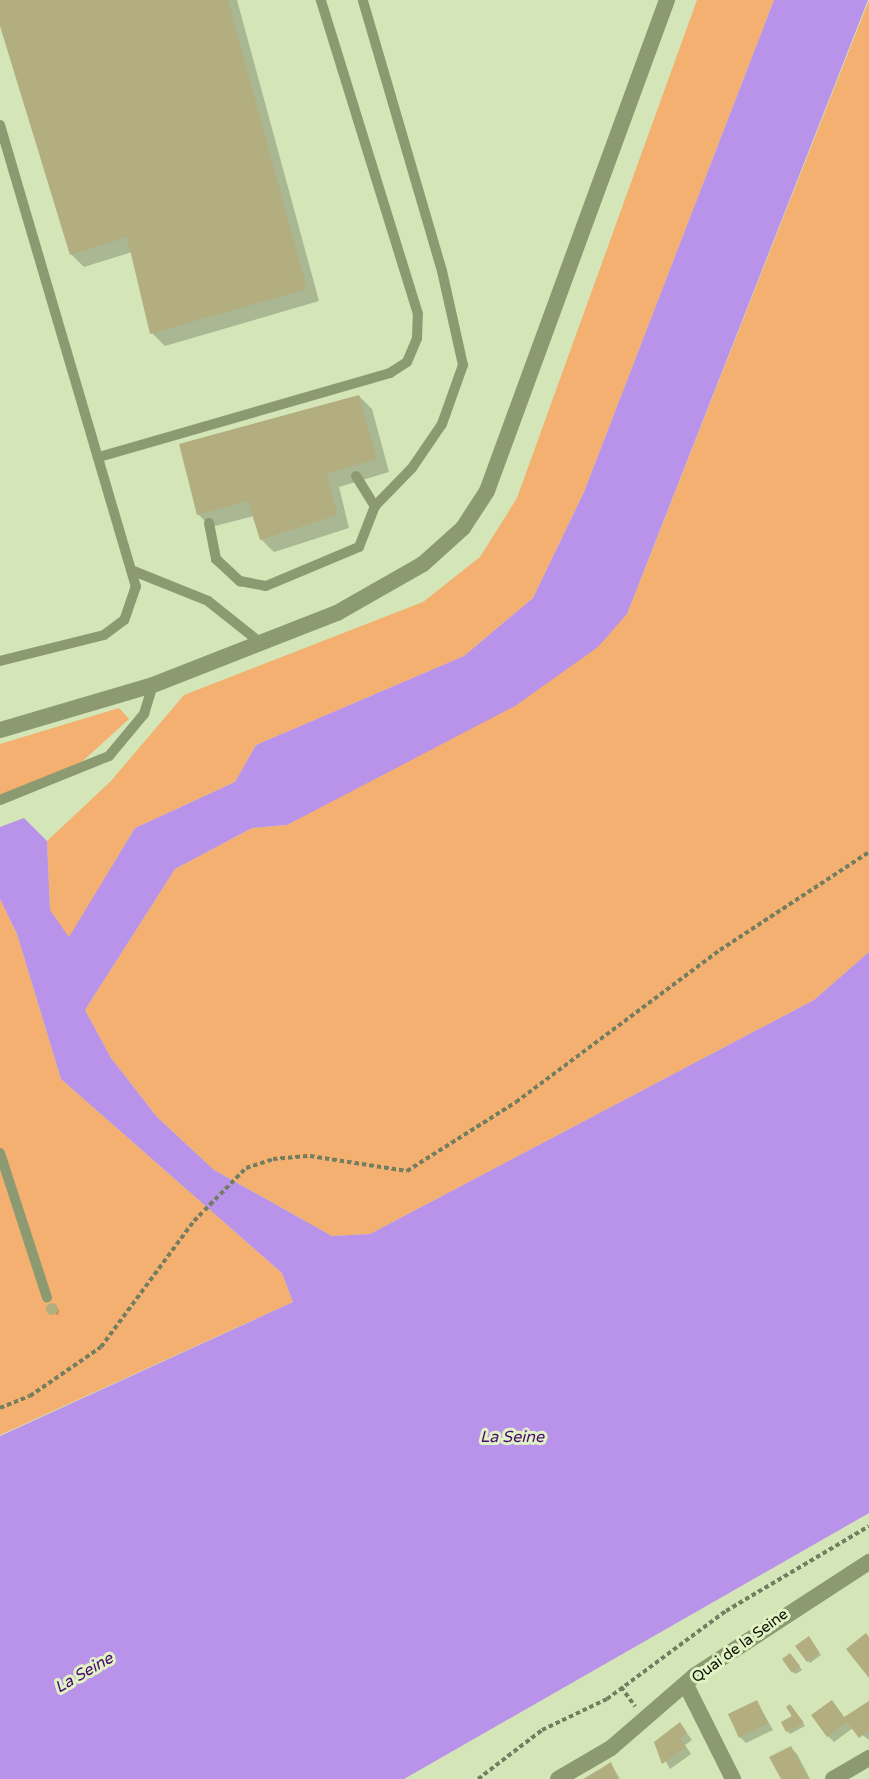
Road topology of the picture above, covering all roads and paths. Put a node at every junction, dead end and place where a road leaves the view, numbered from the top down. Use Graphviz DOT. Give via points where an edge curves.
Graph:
graph roads {
  1 [pos="321,0"];
  2 [pos="363,0"];
  3 [pos="667,0"];
  4 [pos="0,125"];
  5 [pos="99,457"];
  6 [pos="356,476"];
  7 [pos="375,506"];
  8 [pos="209,523"];
  9 [pos="131,570"];
  10 [pos="262,644"];
  11 [pos="0,661"];
  12 [pos="153,685"];
  13 [pos="0,730"];
  14 [pos="0,800"];
  15 [pos="869,852"];
  16 [pos="0,1153"];
  17 [pos="47,1298"];
  18 [pos="0,1408"];
  19 [pos="869,1526"];
  20 [pos="869,1562"];
  21 [pos="686,1685"];
  22 [pos="621,1687"];
  23 [pos="639,1711"];
  24 [pos="869,1758"];
  25 [pos="478,1779"];
  26 [pos="558,1779"];
  27 [pos="733,1779"];
  28 [pos="833,1779"];
  1 -- 5 [label="lane" via="418,314 417,338 406,362 390,373"];
  2 -- 7 [label="lane" via="442,271 463,365 442,424 412,468"];
  3 -- 10 [label="street" via="487,490 463,528 423,564 389,587"];
  4 -- 5 [label="lane"];
  5 -- 9 [label="lane"];
  6 -- 7 [label="lane"];
  7 -- 8 [label="lane" via="359,547 266,586 240,581 216,559"];
  9 -- 10 [label="lane" via="208,601"];
  9 -- 11 [label="lane" via="136,586 124,620 104,635"];
  10 -- 12 [label="street"];
  12 -- 13 [label="street"];
  12 -- 14 [label="lane" via="144,714 109,756"];
  15 -- 18 [label="path" via="720,950 516,1102 406,1171 310,1156 273,1159 246,1168 194,1221 101,1347 30,1396"];
  16 -- 17 [label="lane"];
  19 -- 22 [label="path" via="726,1611"];
  20 -- 21 [label="street, Quai de la Seine" via="820,1590"];
  21 -- 26 [label="street, Quai de la Seine" via="611,1748"];
  21 -- 27 [label="street"];
  22 -- 23 [label="path"];
  22 -- 25 [label="path" via="542,1730"];
  24 -- 28 [label="street"];
}
